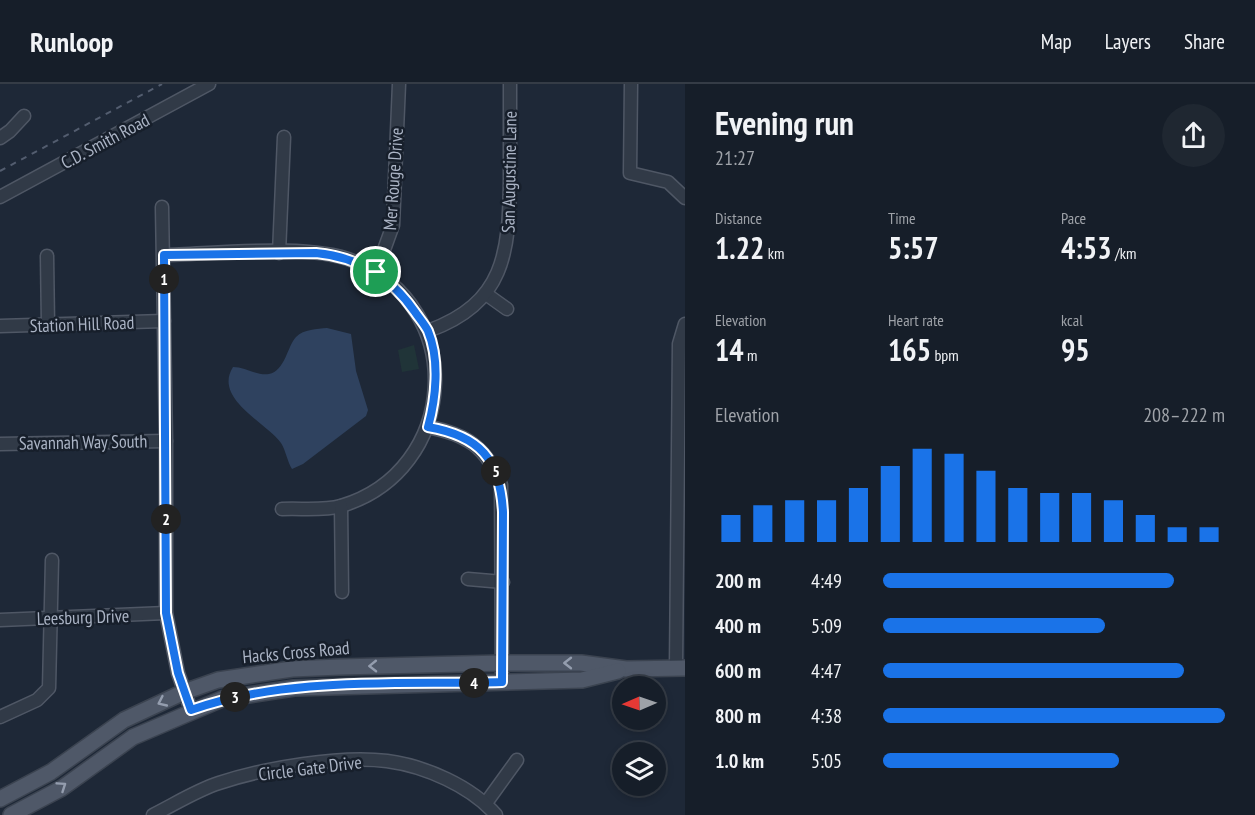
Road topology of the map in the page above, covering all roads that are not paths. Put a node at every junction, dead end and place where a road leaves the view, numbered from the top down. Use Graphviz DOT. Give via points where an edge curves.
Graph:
graph roads {
  1 [pos="209,84"];
  2 [pos="399,84"];
  3 [pos="510,84"];
  4 [pos="631,84"];
  5 [pos="24,116"];
  6 [pos="284,137"];
  7 [pos="0,138"];
  8 [pos="0,197"];
  9 [pos="685,198"];
  10 [pos="162,207"];
  11 [pos="279,253"];
  12 [pos="164,255"];
  13 [pos="47,256"];
  14 [pos="376,272"];
  15 [pos="486,294"];
  16 [pos="507,309"];
  17 [pos="164,321"];
  18 [pos="685,324"];
  19 [pos="48,325"];
  20 [pos="0,326"];
  21 [pos="428,331"];
  22 [pos="428,427"];
  23 [pos="166,441"];
  24 [pos="0,444"];
  25 [pos="340,506"];
  26 [pos="282,509"];
  27 [pos="52,560"];
  28 [pos="468,579"];
  29 [pos="503,582"];
  30 [pos="342,592"];
  31 [pos="166,613"];
  32 [pos="51,618"];
  33 [pos="0,620"];
  34 [pos="502,663"];
  35 [pos="681,668"];
  36 [pos="626,669"];
  37 [pos="502,682"];
  38 [pos="184,692"];
  39 [pos="191,710"];
  40 [pos="0,717"];
  41 [pos="517,760"];
  42 [pos="0,799"];
  43 [pos="486,803"];
  44 [pos="11,815"];
  45 [pos="153,815"];
  46 [pos="496,815"];
  1 -- 8 [label="street, C.D. Smith Road"];
  2 -- 14 [label="street, Mer Rouge Drive" via="393,225"];
  3 -- 15 [label="street, San Augustine Lane" via="509,232 504,257"];
  4 -- 9 [label="street" via="630,173 668,182"];
  5 -- 7 [label="street"];
  6 -- 11 [label="street"];
  10 -- 12 [label="street"];
  11 -- 12 [label="street"];
  11 -- 14 [label="street" via="332,255"];
  12 -- 17 [label="street"];
  13 -- 19 [label="street"];
  14 -- 21 [label="street" via="404,297"];
  15 -- 16 [label="street"];
  15 -- 21 [label="street, San Augustine Lane" via="460,315"];
  17 -- 19 [label="street, Station Hill Road"];
  17 -- 23 [label="street"];
  18 -- 35 [label="street" via="679,344"];
  19 -- 20 [label="street, Station Hill Road"];
  21 -- 22 [label="street" via="435,390"];
  22 -- 25 [label="street" via="413,455 399,470 376,489"];
  22 -- 29 [label="street" via="452,431 469,440 495,468 501,484"];
  23 -- 24 [label="street, Savannah Way South"];
  23 -- 31 [label="street"];
  25 -- 26 [label="street"];
  25 -- 30 [label="street"];
  27 -- 32 [label="street"];
  28 -- 29 [label="street"];
  29 -- 34 [label="street"];
  31 -- 32 [label="street, Leesburg Drive"];
  31 -- 38 [label="street"];
  32 -- 33 [label="street, Leesburg Drive"];
  32 -- 40 [label="street" via="49,688 37,700"];
  36 -- 34 [label="main road, Hacks Cross Road, one-way" via="581,663"];
  34 -- 37 [label="street"];
  34 -- 38 [label="main road, Hacks Cross Road, one-way" via="292,669 218,680"];
  35 -- 36 [label="main road, Hacks Cross Road"];
  36 -- 37 [label="main road, Hacks Cross Road" via="582,680"];
  37 -- 39 [label="main road, Hacks Cross Road" via="294,688 222,699"];
  38 -- 39 [label="street"];
  38 -- 42 [label="main road, Hacks Cross Road, one-way" via="124,720 51,772"];
  44 -- 39 [label="main road, Hacks Cross Road, one-way" via="62,788 133,737"];
  41 -- 43 [label="street"];
  43 -- 45 [label="street, Circle Gate Drive" via="436,774 387,761 347,760 276,768 218,783"];
  43 -- 46 [label="street, Circle Gate Drive"];
}
